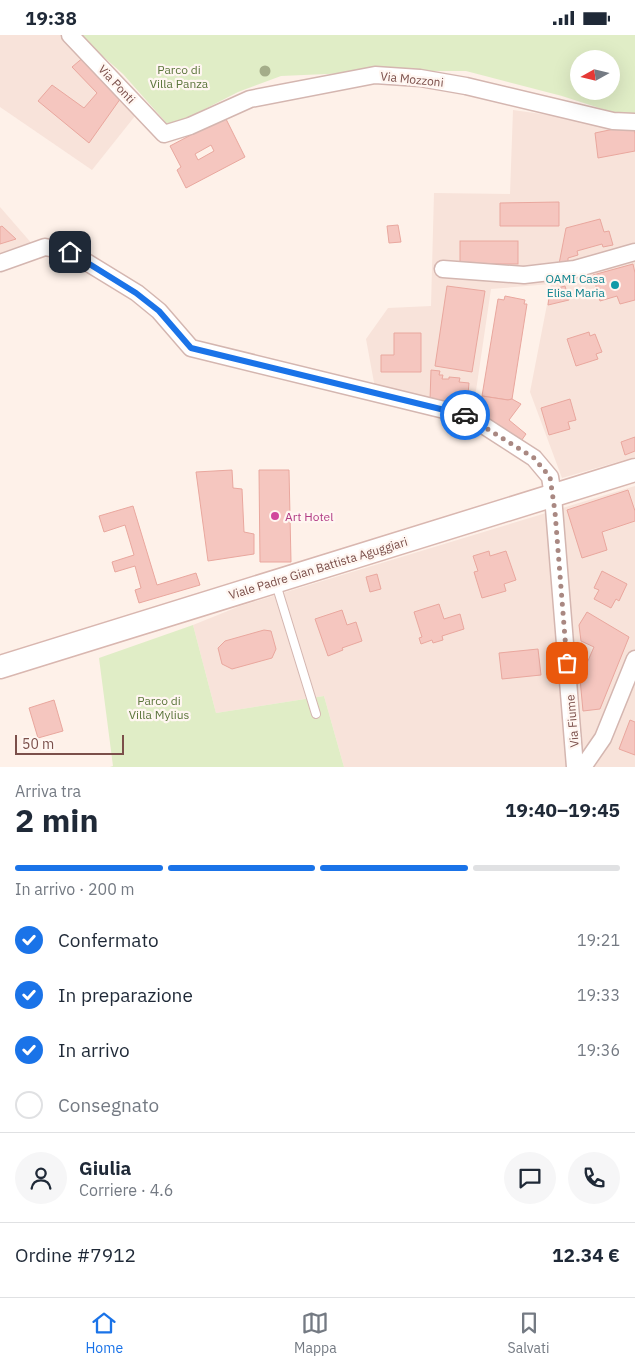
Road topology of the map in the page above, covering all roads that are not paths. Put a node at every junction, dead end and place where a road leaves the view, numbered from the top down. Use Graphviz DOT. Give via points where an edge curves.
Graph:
graph roads {
  1 [pos="70,35"];
  2 [pos="635,121"];
  3 [pos="164,134"];
  4 [pos="635,252"];
  5 [pos="0,263"];
  6 [pos="443,269"];
  7 [pos="635,470"];
  8 [pos="554,495"];
  9 [pos="275,582"];
  10 [pos="635,659"];
  11 [pos="0,667"];
  12 [pos="316,714"];
  13 [pos="575,767"];
  14 [pos="583,767"];
  1 -- 3 [label="street, Via Ponti"];
  2 -- 3 [label="street, Via Mozzoni" via="613,121 466,86 375,75 250,99"];
  4 -- 6 [label="street" via="574,269 524,275"];
  5 -- 8 [label="street, Via Fiume" via="45,247 70,252 159,311 191,348 468,416 534,458 550,477"];
  7 -- 8 [label="main road, Viale Padre Gian Battista Aguggiari"];
  8 -- 9 [label="main road, Viale Padre Gian Battista Aguggiari"];
  8 -- 13 [label="street, Via Fiume"];
  9 -- 11 [label="main road, Viale Padre Gian Battista Aguggiari"];
  9 -- 12 [label="lane"];
  10 -- 14 [label="street" via="603,738"];
}
